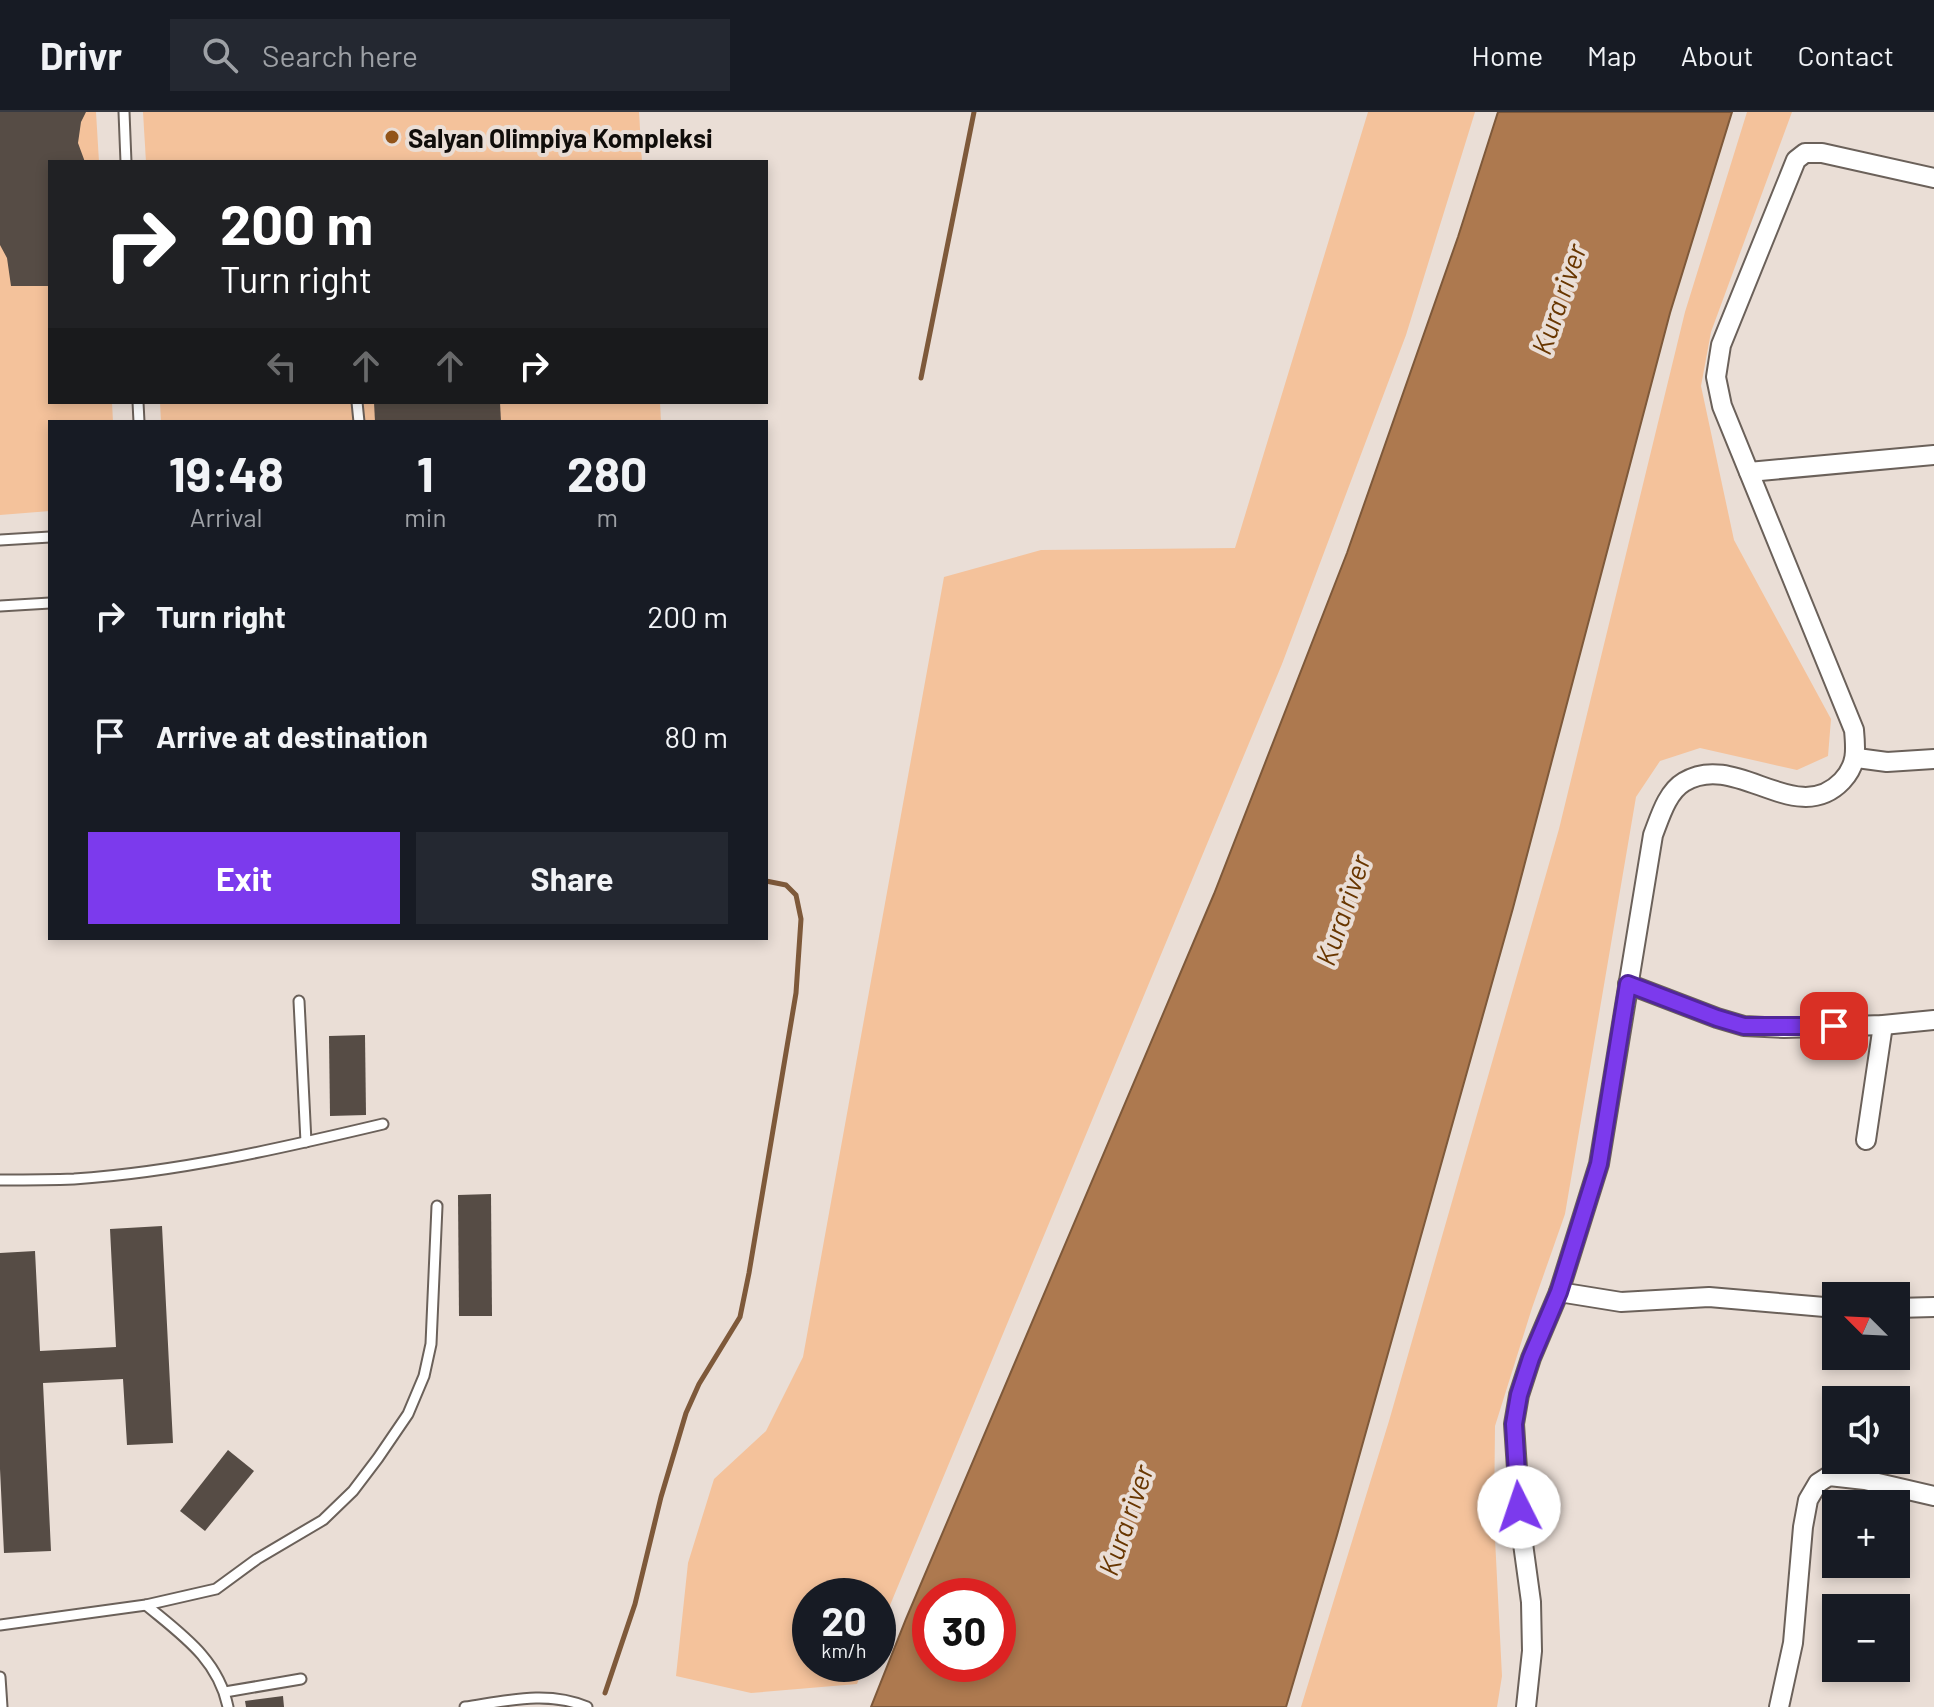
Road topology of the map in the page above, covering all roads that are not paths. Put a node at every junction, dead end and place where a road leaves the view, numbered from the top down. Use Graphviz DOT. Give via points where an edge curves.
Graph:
graph roads {
  1 [pos="124,112"];
  2 [pos="126,160"];
  3 [pos="1934,178"];
  4 [pos="1934,455"];
  5 [pos="1749,472"];
  6 [pos="48,537"];
  7 [pos="0,540"];
  8 [pos="48,603"];
  9 [pos="0,606"];
  10 [pos="1857,758"];
  11 [pos="1934,759"];
  12 [pos="1628,984"];
  13 [pos="299,1001"];
  14 [pos="1934,1020"];
  15 [pos="1883,1025"];
  16 [pos="383,1124"];
  17 [pos="1866,1140"];
  18 [pos="306,1142"];
  19 [pos="0,1180"];
  20 [pos="437,1206"];
  21 [pos="1559,1292"];
  22 [pos="1822,1307"];
  23 [pos="1934,1307"];
  24 [pos="1910,1308"];
  25 [pos="1934,1496"];
  26 [pos="146,1605"];
  27 [pos="0,1625"];
  28 [pos="0,1677"];
  29 [pos="301,1679"];
  30 [pos="225,1692"];
  31 [pos="2,1707"];
  32 [pos="228,1707"];
  33 [pos="465,1707"];
  34 [pos="587,1707"];
  35 [pos="1526,1707"];
  36 [pos="1779,1707"];
  1 -- 2 [label="lane"];
  3 -- 5 [label="street" via="1822,153 1805,153 1796,160 1721,345 1716,377"];
  4 -- 5 [label="street"];
  5 -- 10 [label="street" via="1854,730"];
  6 -- 7 [label="lane"];
  8 -- 9 [label="lane"];
  10 -- 11 [label="street"];
  10 -- 12 [label="street" via="1834,789 1815,798 1799,798 1723,774 1703,773 1681,783 1653,835"];
  12 -- 15 [label="street" via="1744,1026"];
  12 -- 21 [label="street" via="1599,1164"];
  13 -- 18 [label="lane"];
  14 -- 15 [label="street"];
  15 -- 17 [label="street"];
  16 -- 18 [label="lane"];
  18 -- 19 [label="lane" via="75,1179"];
  20 -- 26 [label="lane" via="431,1344 408,1414 378,1458 323,1520 232,1579 216,1589"];
  21 -- 22 [label="street" via="1621,1302 1709,1297"];
  21 -- 35 [label="street" via="1531,1358 1514,1424 1531,1602"];
  23 -- 24 [label="street"];
  25 -- 36 [label="street" via="1865,1480 1829,1476 1818,1483 1803,1527 1793,1643"];
  26 -- 27 [label="lane"];
  26 -- 30 [label="lane" via="197,1648"];
  28 -- 31 [label="lane"];
  29 -- 30 [label="lane"];
  30 -- 32 [label="lane"];
  33 -- 34 [label="lane" via="544,1697"];
}
